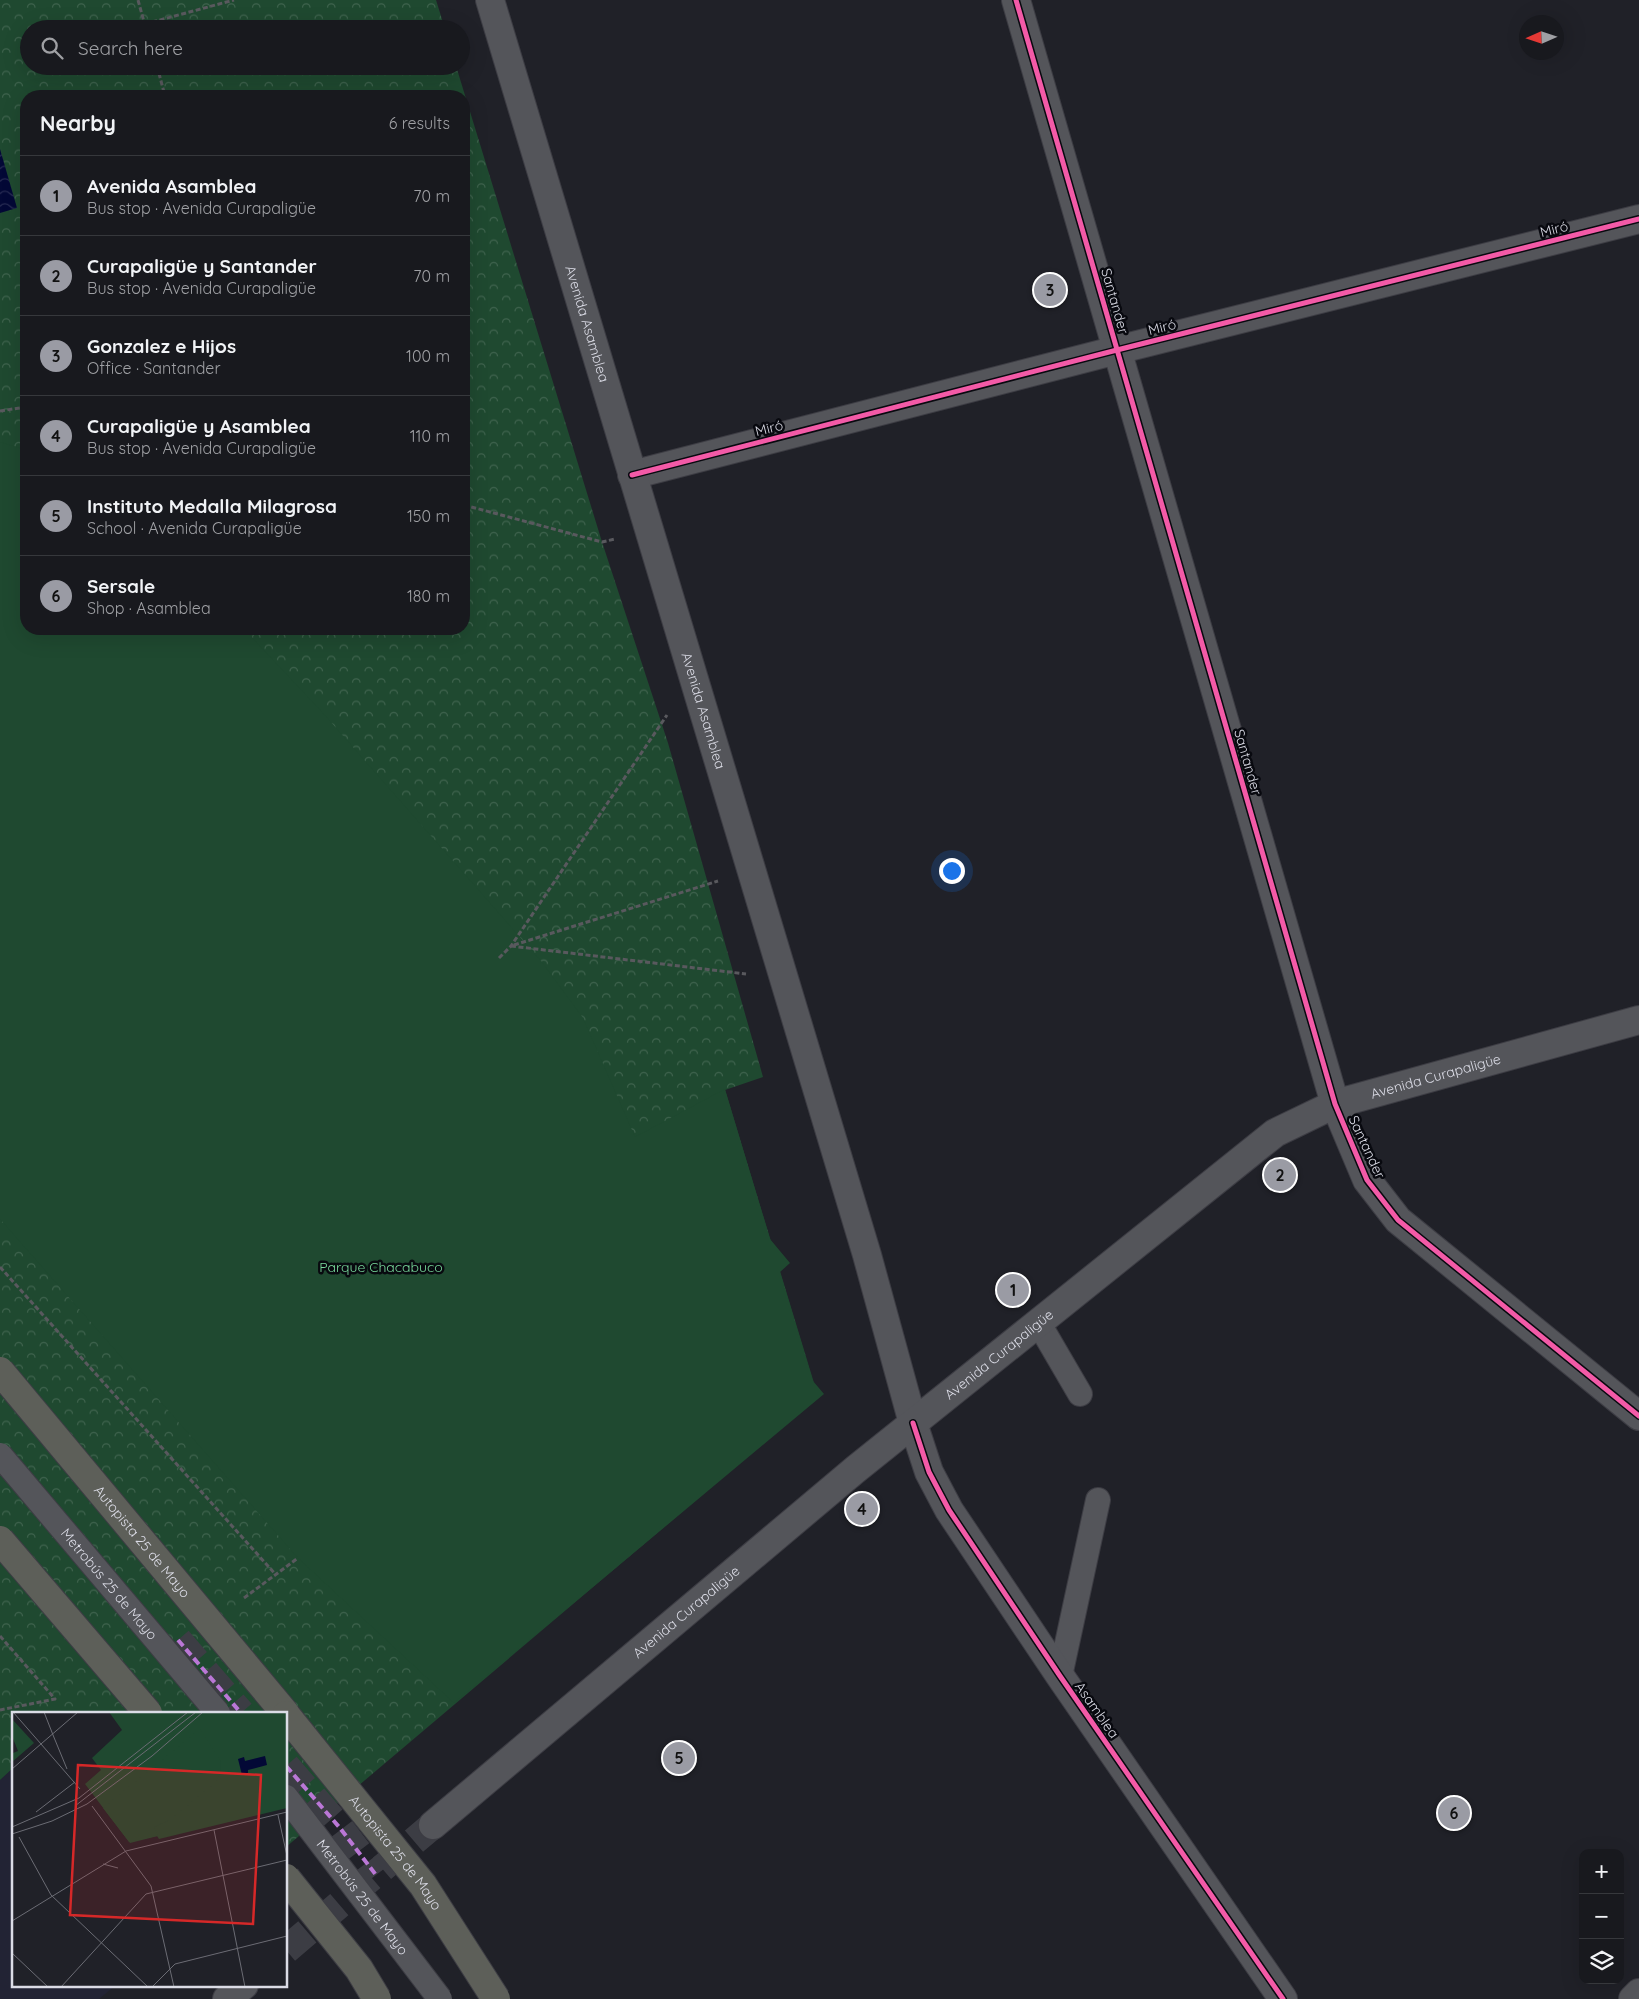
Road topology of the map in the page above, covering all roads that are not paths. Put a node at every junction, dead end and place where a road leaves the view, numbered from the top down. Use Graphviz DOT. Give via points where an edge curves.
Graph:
graph roads {
  1 [pos="490,0"];
  2 [pos="1016,0"];
  3 [pos="1639,219"];
  4 [pos="1117,350"];
  5 [pos="632,475"];
  6 [pos="1639,1020"];
  7 [pos="1335,1104"];
  8 [pos="1038,1322"];
  9 [pos="0,1371"];
  10 [pos="1080,1394"];
  11 [pos="1639,1416"];
  12 [pos="913,1423"];
  13 [pos="0,1455"];
  14 [pos="1098,1500"];
  15 [pos="0,1540"];
  16 [pos="1060,1676"];
  17 [pos="147,1712"];
  18 [pos="217,1712"];
  19 [pos="283,1712"];
  20 [pos="288,1718"];
  21 [pos="288,1800"];
  22 [pos="433,1826"];
  23 [pos="288,1880"];
  24 [pos="243,1986"];
  25 [pos="1639,1993"];
  26 [pos="227,1999"];
  27 [pos="377,1999"];
  28 [pos="440,1999"];
  29 [pos="496,1999"];
  30 [pos="1283,1999"];
  31 [pos="1634,1999"];
  1 -- 5 [label="street, Avenida Asamblea"];
  2 -- 4 [label="street, Santander"];
  3 -- 4 [label="street, Miró"];
  4 -- 5 [label="street, Miró"];
  4 -- 7 [label="street, Santander"];
  5 -- 12 [label="street, Avenida Asamblea" via="870,1264"];
  6 -- 7 [label="street, Avenida Curapaligüe"];
  7 -- 8 [label="street, Avenida Curapaligüe" via="1275,1134"];
  7 -- 11 [label="street, Santander" via="1367,1180 1398,1220"];
  8 -- 10 [label="lane"];
  8 -- 12 [label="street, Avenida Curapaligüe"];
  9 -- 19 [label="highway, Autopista 25 de Mayo, bridge"];
  12 -- 16 [label="street, Asamblea" via="929,1472 949,1510"];
  12 -- 22 [label="street, Avenida Curapaligüe"];
  13 -- 18 [label="lane, Metrobús 25 de Mayo, bridge"];
  14 -- 16 [label="lane"];
  15 -- 17 [label="highway, bridge"];
  16 -- 30 [label="street, Asamblea"];
  20 -- 29 [label="highway, Autopista 25 de Mayo, bridge" via="423,1885"];
  21 -- 28 [label="lane, Metrobús 25 de Mayo, bridge"];
  23 -- 27 [label="highway, bridge" via="359,1969"];
  24 -- 26 [label="street"];
  25 -- 31 [label="street"];
}
